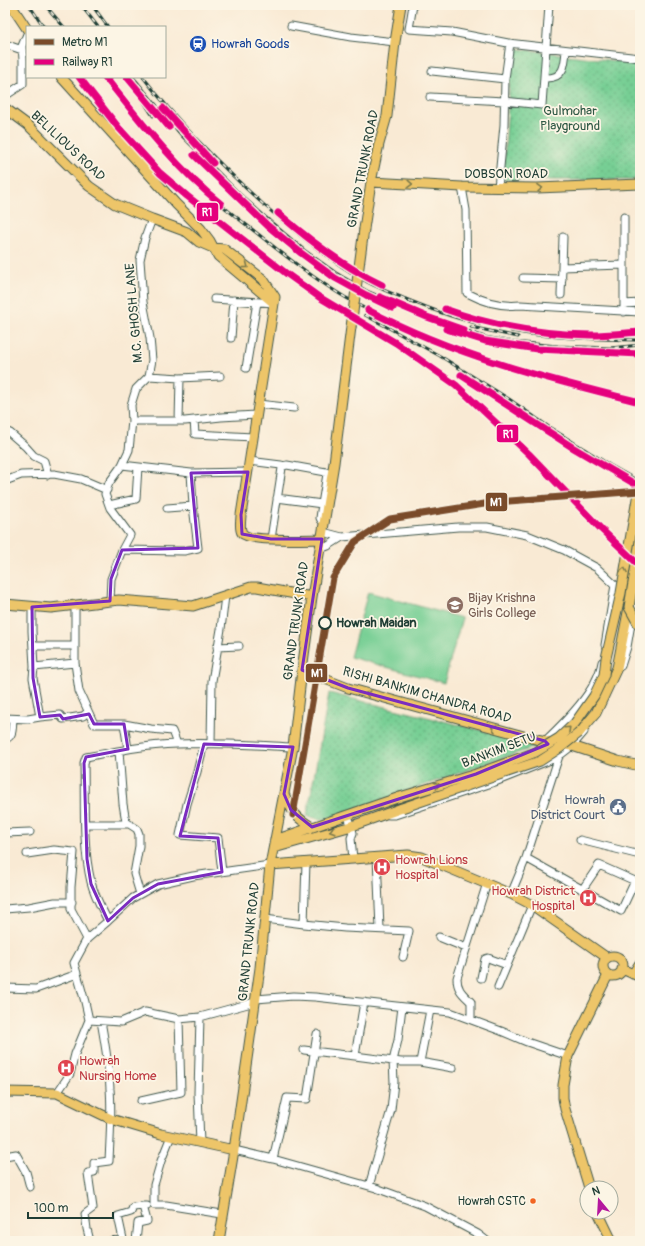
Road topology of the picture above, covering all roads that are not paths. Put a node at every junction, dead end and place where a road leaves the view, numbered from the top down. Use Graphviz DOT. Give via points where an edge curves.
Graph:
graph roads {
  1 [pos="11,5"];
  2 [pos="401,5"];
  3 [pos="413,5"];
  4 [pos="549,5"];
  5 [pos="291,26"];
  6 [pos="26,28"];
  7 [pos="26,36"];
  8 [pos="395,42"];
  9 [pos="510,43"];
  10 [pos="5,44"];
  11 [pos="547,47"];
  12 [pos="22,50"];
  13 [pos="566,50"];
  14 [pos="640,58"];
  15 [pos="432,71"];
  16 [pos="62,78"];
  17 [pos="505,78"];
  18 [pos="545,78"];
  19 [pos="5,96"];
  20 [pos="430,97"];
  21 [pos="504,101"];
  22 [pos="5,108"];
  23 [pos="371,182"];
  24 [pos="640,184"];
  25 [pos="462,187"];
  26 [pos="498,188"];
  27 [pos="624,217"];
  28 [pos="152,219"];
  29 [pos="563,237"];
  30 [pos="213,248"];
  31 [pos="624,265"];
  32 [pos="562,267"];
  33 [pos="523,278"];
  34 [pos="562,279"];
  35 [pos="561,296"];
  36 [pos="214,300"];
  37 [pos="234,300"];
  38 [pos="257,302"];
  39 [pos="274,302"];
  40 [pos="640,303"];
  41 [pos="624,304"];
  42 [pos="624,312"];
  43 [pos="640,312"];
  44 [pos="231,338"];
  45 [pos="246,368"];
  46 [pos="149,376"];
  47 [pos="220,376"];
  48 [pos="180,378"];
  49 [pos="258,404"];
  50 [pos="294,408"];
  51 [pos="256,415"];
  52 [pos="194,420"];
  53 [pos="179,421"];
  54 [pos="132,422"];
  55 [pos="5,431"];
  56 [pos="253,437"];
  57 [pos="249,461"];
  58 [pos="122,465"];
  59 [pos="280,465"];
  60 [pos="138,466"];
  61 [pos="248,472"];
  62 [pos="191,473"];
  63 [pos="48,474"];
  64 [pos="640,480"];
  65 [pos="5,481"];
  66 [pos="107,490"];
  67 [pos="277,498"];
  68 [pos="322,504"];
  69 [pos="109,505"];
  70 [pos="193,506"];
  71 [pos="167,508"];
  72 [pos="325,521"];
  73 [pos="322,536"];
  74 [pos="342,537"];
  75 [pos="271,539"];
  76 [pos="640,541"];
  77 [pos="320,549"];
  78 [pos="122,550"];
  79 [pos="615,584"];
  80 [pos="225,596"];
  81 [pos="312,597"];
  82 [pos="110,601"];
  83 [pos="5,604"];
  84 [pos="75,606"];
  85 [pos="32,607"];
  86 [pos="628,608"];
  87 [pos="640,627"];
  88 [pos="33,646"];
  89 [pos="75,646"];
  90 [pos="239,646"];
  91 [pos="217,647"];
  92 [pos="75,663"];
  93 [pos="34,667"];
  94 [pos="302,670"];
  95 [pos="88,712"];
  96 [pos="40,717"];
  97 [pos="9,719"];
  98 [pos="124,724"];
  99 [pos="5,739"];
  100 [pos="545,741"];
  101 [pos="207,743"];
  102 [pos="177,744"];
  103 [pos="572,746"];
  104 [pos="293,747"];
  105 [pos="128,749"];
  106 [pos="119,751"];
  107 [pos="559,756"];
  108 [pos="640,766"];
  109 [pos="284,794"];
  110 [pos="348,815"];
  111 [pos="383,815"];
  112 [pos="85,824"];
  113 [pos="127,824"];
  114 [pos="352,826"];
  115 [pos="312,827"];
  116 [pos="30,832"];
  117 [pos="5,834"];
  118 [pos="580,840"];
  119 [pos="274,844"];
  120 [pos="27,854"];
  121 [pos="640,856"];
  122 [pos="377,857"];
  123 [pos="526,858"];
  124 [pos="353,859"];
  125 [pos="306,862"];
  126 [pos="270,865"];
  127 [pos="222,872"];
  128 [pos="638,882"];
  129 [pos="487,884"];
  130 [pos="582,890"];
  131 [pos="140,894"];
  132 [pos="511,894"];
  133 [pos="72,902"];
  134 [pos="532,905"];
  135 [pos="5,909"];
  136 [pos="265,919"];
  137 [pos="108,922"];
  138 [pos="304,924"];
  139 [pos="380,929"];
  140 [pos="439,937"];
  141 [pos="87,939"];
  142 [pos="466,948"];
  143 [pos="403,957"];
  144 [pos="606,957"];
  145 [pos="640,963"];
  146 [pos="507,965"];
  147 [pos="622,969"];
  148 [pos="77,974"];
  149 [pos="608,975"];
  150 [pos="637,975"];
  151 [pos="480,978"];
  152 [pos="498,987"];
  153 [pos="5,988"];
  154 [pos="256,1001"];
  155 [pos="364,1002"];
  156 [pos="402,1007"];
  157 [pos="430,1010"];
  158 [pos="200,1017"];
  159 [pos="179,1019"];
  160 [pos="471,1019"];
  161 [pos="89,1020"];
  162 [pos="101,1021"];
  163 [pos="317,1034"];
  164 [pos="304,1050"];
  165 [pos="315,1051"];
  166 [pos="355,1056"];
  167 [pos="568,1056"];
  168 [pos="393,1061"];
  169 [pos="420,1062"];
  170 [pos="453,1068"];
  171 [pos="5,1092"];
  172 [pos="57,1093"];
  173 [pos="141,1101"];
  174 [pos="111,1119"];
  175 [pos="171,1136"];
  176 [pos="200,1143"];
  177 [pos="234,1150"];
  178 [pos="5,1156"];
  179 [pos="273,1159"];
  180 [pos="587,1180"];
  181 [pos="369,1186"];
  182 [pos="30,1187"];
  183 [pos="154,1205"];
  184 [pos="143,1206"];
  185 [pos="222,1214"];
  186 [pos="602,1220"];
  187 [pos="90,1241"];
  188 [pos="111,1241"];
  189 [pos="136,1241"];
  190 [pos="219,1241"];
  191 [pos="487,1241"];
  192 [pos="612,1241"];
  1 -- 6 [label="main road"];
  2 -- 8 [label="main road, GRAND TRUNK ROAD"];
  3 -- 9 [label="street" via="409,29 452,32"];
  4 -- 11 [label="street"];
  5 -- 8 [label="street"];
  7 -- 12 [label="street"];
  8 -- 23 [label="main road, GRAND TRUNK ROAD" via="387,116"];
  9 -- 11 [label="street"];
  9 -- 17 [label="street"];
  10 -- 12 [label="street"];
  11 -- 13 [label="street"];
  11 -- 18 [label="street"];
  12 -- 19 [label="street" via="23,84"];
  13 -- 14 [label="street"];
  13 -- 18 [label="street" via="565,66 560,73 552,78"];
  15 -- 17 [label="street"];
  16 -- 30 [label="main road" via="201,229"];
  17 -- 21 [label="street"];
  18 -- 21 [label="street" via="542,106"];
  20 -- 21 [label="street"];
  21 -- 26 [label="street"];
  22 -- 28 [label="main road, BELILIOUS ROAD" via="28,125 89,186 115,204"];
  23 -- 25 [label="main road, DOBSON ROAD, one-way"];
  23 -- 72 [label="main road, GRAND TRUNK ROAD, bridge"];
  26 -- 24 [label="main road, DOBSON ROAD, one-way"];
  25 -- 26 [label="main road, DOBSON ROAD"];
  25 -- 42 [label="street" via="466,210 467,293 483,301 511,306"];
  27 -- 31 [label="street"];
  28 -- 30 [label="main road, BELILIOUS ROAD" via="187,232 199,242"];
  28 -- 46 [label="street, M.C. GHOSH LANE" via="140,260 143,302 152,347"];
  29 -- 32 [label="street"];
  30 -- 39 [label="main road, BELILIOUS ROAD" via="224,249 263,279 274,297"];
  31 -- 32 [label="street"];
  31 -- 41 [label="street"];
  32 -- 34 [label="street"];
  33 -- 34 [label="street"];
  34 -- 35 [label="street"];
  36 -- 37 [label="street"];
  37 -- 38 [label="street"];
  37 -- 44 [label="street"];
  38 -- 39 [label="street"];
  38 -- 45 [label="street"];
  39 -- 49 [label="main road"];
  40 -- 41 [label="street"];
  41 -- 42 [label="street"];
  42 -- 43 [label="street"];
  46 -- 48 [label="street"];
  46 -- 54 [label="street, M.C. GHOSH LANE" via="136,389 131,405"];
  47 -- 48 [label="street"];
  48 -- 53 [label="street"];
  49 -- 50 [label="street"];
  49 -- 51 [label="main road"];
  51 -- 52 [label="street"];
  51 -- 56 [label="main road"];
  52 -- 53 [label="street"];
  52 -- 56 [label="street" via="194,434"];
  53 -- 54 [label="street"];
  54 -- 58 [label="street, M.C. GHOSH LANE" via="129,450"];
  55 -- 63 [label="street" via="34,456 44,461"];
  56 -- 57 [label="main road"];
  57 -- 59 [label="street"];
  57 -- 61 [label="main road"];
  58 -- 60 [label="street"];
  58 -- 66 [label="street, M.C. GHOSH LANE"];
  60 -- 62 [label="street"];
  60 -- 69 [label="street" via="136,499"];
  61 -- 62 [label="street"];
  61 -- 75 [label="main road" via="241,515 242,534 248,538"];
  62 -- 70 [label="street"];
  63 -- 65 [label="street" via="21,475"];
  63 -- 66 [label="street" via="82,479"];
  110 -- 64 [label="main road, BANKIM SETU, one-way, bridge" via="536,752 559,738 576,723 594,696 604,674"];
  66 -- 69 [label="street" via="105,494"];
  67 -- 68 [label="street"];
  67 -- 68 [label="street" via="282,468 287,465 326,472"];
  67 -- 75 [label="street"];
  68 -- 72 [label="street" via="320,518"];
  69 -- 78 [label="street" via="130,535"];
  70 -- 71 [label="street"];
  70 -- 78 [label="street" via="198,548 184,551"];
  72 -- 73 [label="main road, GRAND TRUNK ROAD"];
  73 -- 74 [label="street"];
  73 -- 75 [label="main road"];
  73 -- 77 [label="main road, GRAND TRUNK ROAD"];
  74 -- 77 [label="street"];
  74 -- 79 [label="street" via="458,527 488,527 527,535 564,550 597,568"];
  76 -- 86 [label="main road, BANKIM SETU, bridge"];
  77 -- 81 [label="main road, GRAND TRUNK ROAD"];
  78 -- 82 [label="street" via="111,579"];
  79 -- 100 [label="street" via="601,669 585,698"];
  79 -- 103 [label="street" via="634,594 627,647 608,697 594,722"];
  80 -- 81 [label="main road" via="257,587"];
  80 -- 82 [label="main road" via="193,606"];
  80 -- 91 [label="street"];
  81 -- 94 [label="main road, GRAND TRUNK ROAD"];
  82 -- 84 [label="main road"];
  83 -- 85 [label="main road"];
  84 -- 85 [label="main road"];
  84 -- 89 [label="street"];
  85 -- 88 [label="street"];
  86 -- 87 [label="main road, bridge"];
  86 -- 111 [label="main road, BANKIM SETU, bridge" via="617,668 596,713 579,733 540,761"];
  88 -- 89 [label="street"];
  88 -- 93 [label="street"];
  89 -- 92 [label="street"];
  90 -- 91 [label="street"];
  91 -- 101 [label="street"];
  92 -- 93 [label="street"];
  92 -- 95 [label="street" via="79,691"];
  93 -- 96 [label="street" via="33,678"];
  100 -- 94 [label="main road, RISHI BANKIM CHANDRA ROAD, one-way" via="348,688"];
  94 -- 104 [label="main road, GRAND TRUNK ROAD"];
  95 -- 96 [label="street" via="83,716 63,720 60,715"];
  95 -- 98 [label="street" via="94,724"];
  96 -- 97 [label="street"];
  97 -- 99 [label="street" via="11,735"];
  98 -- 102 [label="street" via="172,731"];
  98 -- 105 [label="street"];
  100 -- 103 [label="main road, RISHI BANKIM CHANDRA ROAD"];
  100 -- 107 [label="street"];
  101 -- 102 [label="street"];
  101 -- 104 [label="street"];
  101 -- 127 [label="street" via="187,804 180,835 218,838"];
  102 -- 105 [label="street"];
  103 -- 107 [label="street"];
  103 -- 108 [label="main road, RISHI BANKIM CHANDRA ROAD"];
  104 -- 109 [label="main road, GRAND TRUNK ROAD"];
  105 -- 106 [label="street"];
  106 -- 112 [label="street" via="86,757"];
  106 -- 113 [label="street"];
  107 -- 111 [label="street" via="422,806 395,815"];
  107 -- 123 [label="street"];
  109 -- 115 [label="main road" via="291,810"];
  109 -- 119 [label="main road, GRAND TRUNK ROAD"];
  110 -- 114 [label="street"];
  110 -- 115 [label="main road, BANKIM SETU"];
  111 -- 114 [label="main road, BANKIM SETU"];
  112 -- 113 [label="street"];
  112 -- 137 [label="street" via="91,884"];
  113 -- 131 [label="street" via="136,828 139,834 134,874"];
  114 -- 119 [label="main road, BANKIM SETU, one-way"];
  114 -- 124 [label="street"];
  115 -- 119 [label="main road, BANKIM SETU"];
  116 -- 117 [label="street"];
  118 -- 121 [label="street"];
  119 -- 126 [label="main road, GRAND TRUNK ROAD"];
  120 -- 133 [label="street" via="54,850 74,852"];
  122 -- 124 [label="main road"];
  122 -- 129 [label="main road" via="422,857"];
  122 -- 139 [label="street"];
  123 -- 130 [label="street"];
  123 -- 132 [label="street"];
  124 -- 125 [label="main road"];
  125 -- 126 [label="main road"];
  125 -- 138 [label="street"];
  126 -- 127 [label="street"];
  126 -- 136 [label="main road, GRAND TRUNK ROAD"];
  127 -- 131 [label="street" via="158,884"];
  128 -- 130 [label="street" via="599,864"];
  128 -- 130 [label="street" via="621,912"];
  129 -- 132 [label="main road"];
  129 -- 142 [label="street"];
  131 -- 137 [label="street"];
  132 -- 134 [label="main road"];
  133 -- 135 [label="street"];
  133 -- 141 [label="street" via="71,909"];
  134 -- 144 [label="main road"];
  134 -- 146 [label="street"];
  136 -- 138 [label="street"];
  136 -- 154 [label="main road, GRAND TRUNK ROAD"];
  137 -- 141 [label="street"];
  138 -- 139 [label="street"];
  139 -- 143 [label="street" via="409,931"];
  140 -- 142 [label="street"];
  141 -- 148 [label="street" via="74,963"];
  142 -- 160 [label="street" via="457,985 471,1002"];
  144 -- 147 [label="main road" via="619,957 623,963"];
  144 -- 149 [label="main road" via="602,967"];
  145 -- 150 [label="main road"];
  146 -- 151 [label="street" via="485,959"];
  146 -- 152 [label="street"];
  147 -- 149 [label="main road" via="615,976"];
  147 -- 150 [label="main road"];
  148 -- 153 [label="street" via="36,989"];
  148 -- 161 [label="street"];
  149 -- 167 [label="main road"];
  154 -- 155 [label="street" via="293,996"];
  154 -- 158 [label="street"];
  154 -- 177 [label="main road, GRAND TRUNK ROAD"];
  155 -- 156 [label="street"];
  155 -- 166 [label="street"];
  156 -- 157 [label="street"];
  156 -- 168 [label="street"];
  157 -- 160 [label="street" via="450,1012"];
  157 -- 169 [label="street"];
  158 -- 159 [label="street"];
  158 -- 176 [label="street"];
  159 -- 162 [label="street" via="144,1012 121,1022"];
  159 -- 173 [label="street" via="181,1092"];
  160 -- 167 [label="street"];
  161 -- 162 [label="street"];
  161 -- 172 [label="street" via="70,1074"];
  162 -- 174 [label="street" via="108,1061"];
  163 -- 165 [label="street"];
  164 -- 165 [label="street"];
  165 -- 166 [label="street"];
  165 -- 179 [label="street" via="307,1099 287,1098"];
  166 -- 168 [label="street"];
  167 -- 180 [label="main road" via="563,1098"];
  168 -- 169 [label="street"];
  168 -- 181 [label="street" via="391,1110"];
  169 -- 170 [label="street"];
  171 -- 172 [label="main road"];
  172 -- 174 [label="main road"];
  174 -- 175 [label="main road"];
  174 -- 187 [label="street" via="109,1161 94,1163 94,1172 88,1173 93,1208 85,1214"];
  175 -- 176 [label="main road"];
  175 -- 183 [label="street" via="154,1185"];
  176 -- 177 [label="main road"];
  177 -- 179 [label="street"];
  177 -- 185 [label="main road, GRAND TRUNK ROAD"];
  178 -- 182 [label="street" via="16,1154 26,1172"];
  179 -- 181 [label="street"];
  181 -- 191 [label="street" via="424,1206"];
  183 -- 184 [label="street"];
  183 -- 185 [label="street"];
  184 -- 188 [label="street" via="133,1207 131,1212 118,1216 123,1239"];
  184 -- 189 [label="street" via="147,1221 138,1223"];
  185 -- 190 [label="main road, GRAND TRUNK ROAD"];
  186 -- 192 [label="main road"];
}
